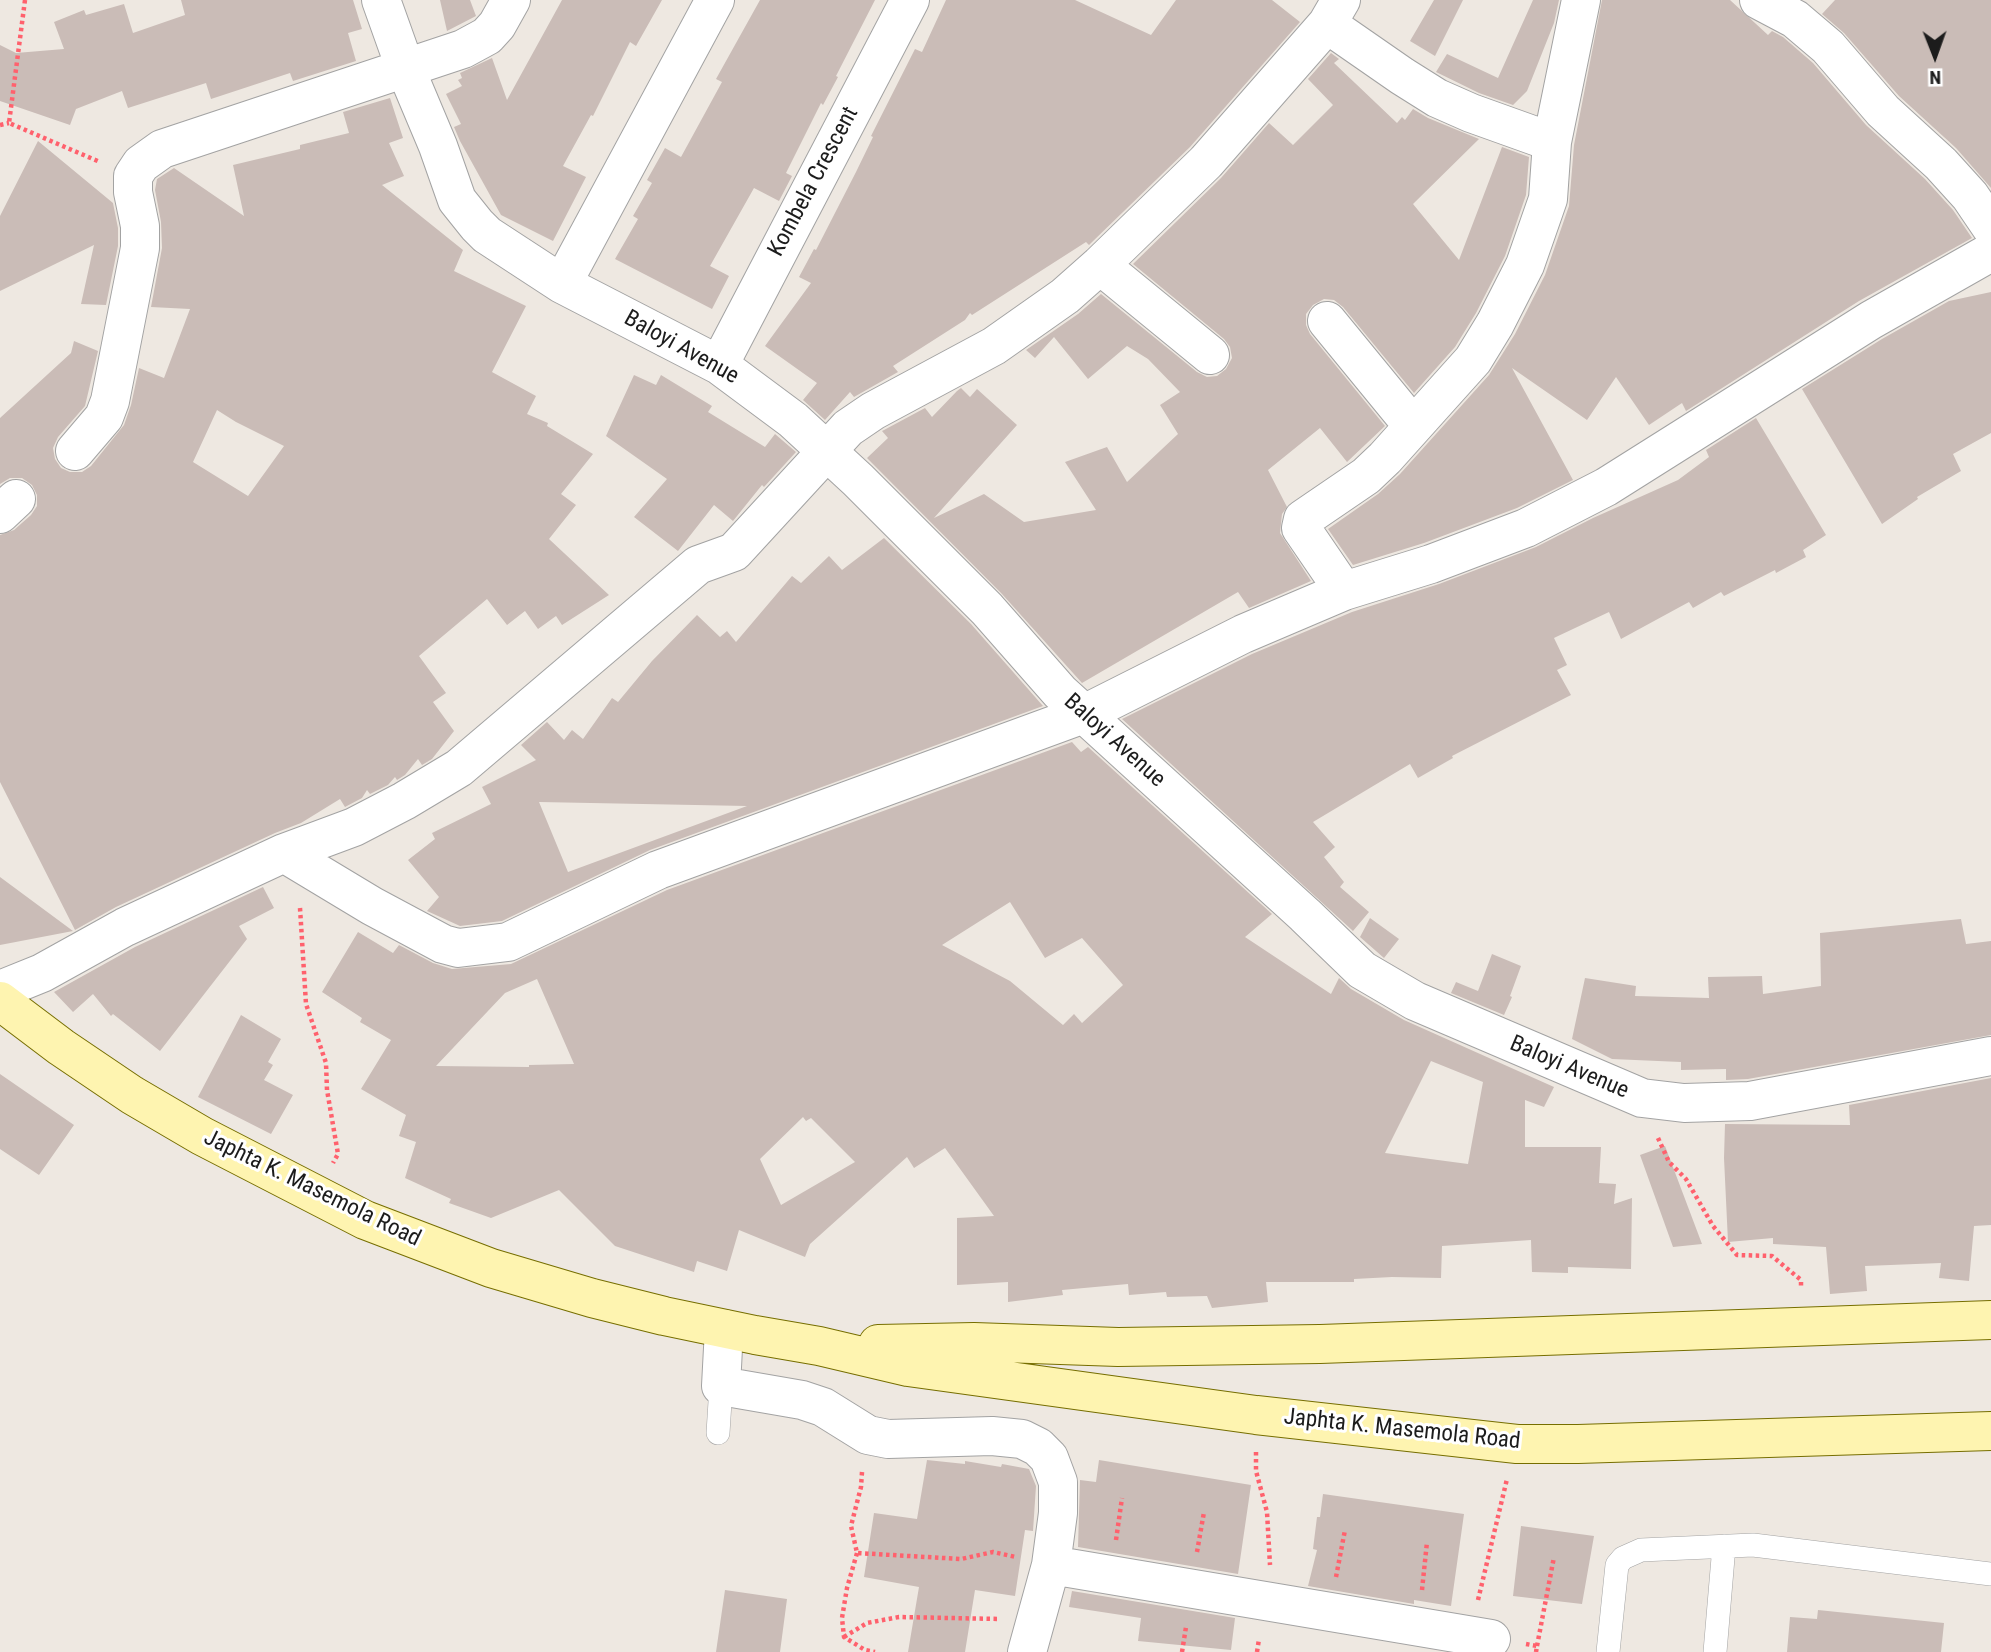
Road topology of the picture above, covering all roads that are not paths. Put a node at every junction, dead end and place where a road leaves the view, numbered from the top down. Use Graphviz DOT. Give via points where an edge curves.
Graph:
graph roads {
  1 [pos="381,0"];
  2 [pos="511,0"];
  3 [pos="715,0"];
  4 [pos="910,0"];
  5 [pos="1581,0"];
  6 [pos="1759,0"];
  7 [pos="1334,12"];
  8 [pos="406,70"];
  9 [pos="1552,142"];
  10 [pos="1991,227"];
  11 [pos="1991,252"];
  12 [pos="1100,265"];
  13 [pos="562,284"];
  14 [pos="1327,321"];
  15 [pos="1210,355"];
  16 [pos="719,365"];
  17 [pos="1413,426"];
  18 [pos="825,450"];
  19 [pos="75,451"];
  20 [pos="1344,591"];
  21 [pos="1084,714"];
  22 [pos="299,863"];
  23 [pos="0,990"];
  24 [pos="0,1001"];
  25 [pos="1991,1056"];
  26 [pos="1991,1320"];
  27 [pos="724,1329"];
  28 [pos="819,1346"];
  29 [pos="721,1386"];
  30 [pos="1991,1431"];
  31 [pos="718,1433"];
  32 [pos="1724,1546"];
  33 [pos="1051,1565"];
  34 [pos="1991,1573"];
  35 [pos="1479,1637"];
  36 [pos="1031,1639"];
  37 [pos="1608,1652"];
  38 [pos="1715,1652"];
  1 -- 8 [label="street, Baloyi Avenue"];
  2 -- 8 [label="street" via="498,25 486,36"];
  3 -- 13 [label="street"];
  4 -- 16 [label="street, Kombela Crescent"];
  5 -- 9 [label="street"];
  6 -- 10 [label="street" via="1795,19 1828,47 1883,111 1970,196"];
  7 -- 9 [label="street" via="1437,98"];
  7 -- 12 [label="street" via="1206,162"];
  8 -- 13 [label="street, Baloyi Avenue" via="457,200 487,235"];
  8 -- 19 [label="street" via="181,142 141,164 133,176 140,248 110,401 104,417"];
  9 -- 17 [label="street" via="1548,199 1525,265 1473,360"];
  11 -- 20 [label="street" via="1860,327 1606,487 1514,532"];
  12 -- 15 [label="street"];
  12 -- 18 [label="street" via="994,346 865,417"];
  13 -- 16 [label="street, Baloyi Avenue"];
  14 -- 17 [label="street"];
  16 -- 18 [label="street, Baloyi Avenue"];
  17 -- 20 [label="street" via="1366,476 1303,519 1301,528"];
  18 -- 21 [label="street, Baloyi Avenue" via="987,609"];
  18 -- 22 [label="street" via="734,552 698,565 459,768"];
  20 -- 21 [label="street"];
  21 -- 22 [label="street" via="658,870 508,942 458,948 443,944"];
  21 -- 25 [label="street, Baloyi Avenue" via="1362,970 1415,1001 1642,1098 1684,1103 1750,1101"];
  22 -- 23 [label="street" via="125,927"];
  24 -- 27 [label="main road, Japhta K. Masemola Road" via="132,1095 365,1220 491,1268"];
  26 -- 28 [label="main road, Japhta K. Masemola Road" via="1293,1344"];
  27 -- 28 [label="main road, Japhta K. Masemola Road"];
  27 -- 29 [label="street"];
  28 -- 30 [label="main road, Japhta K. Masemola Road" via="908,1367 1256,1415 1517,1444"];
  29 -- 31 [label="lane"];
  29 -- 33 [label="street" via="823,1406 867,1435 888,1439 992,1436 1022,1439 1038,1447 1049,1458 1058,1482"];
  32 -- 34 [label="lane" via="1753,1545"];
  32 -- 37 [label="lane" via="1641,1550 1623,1558 1617,1565"];
  32 -- 38 [label="lane"];
  33 -- 35 [label="street"];
  33 -- 36 [label="street"];
}
